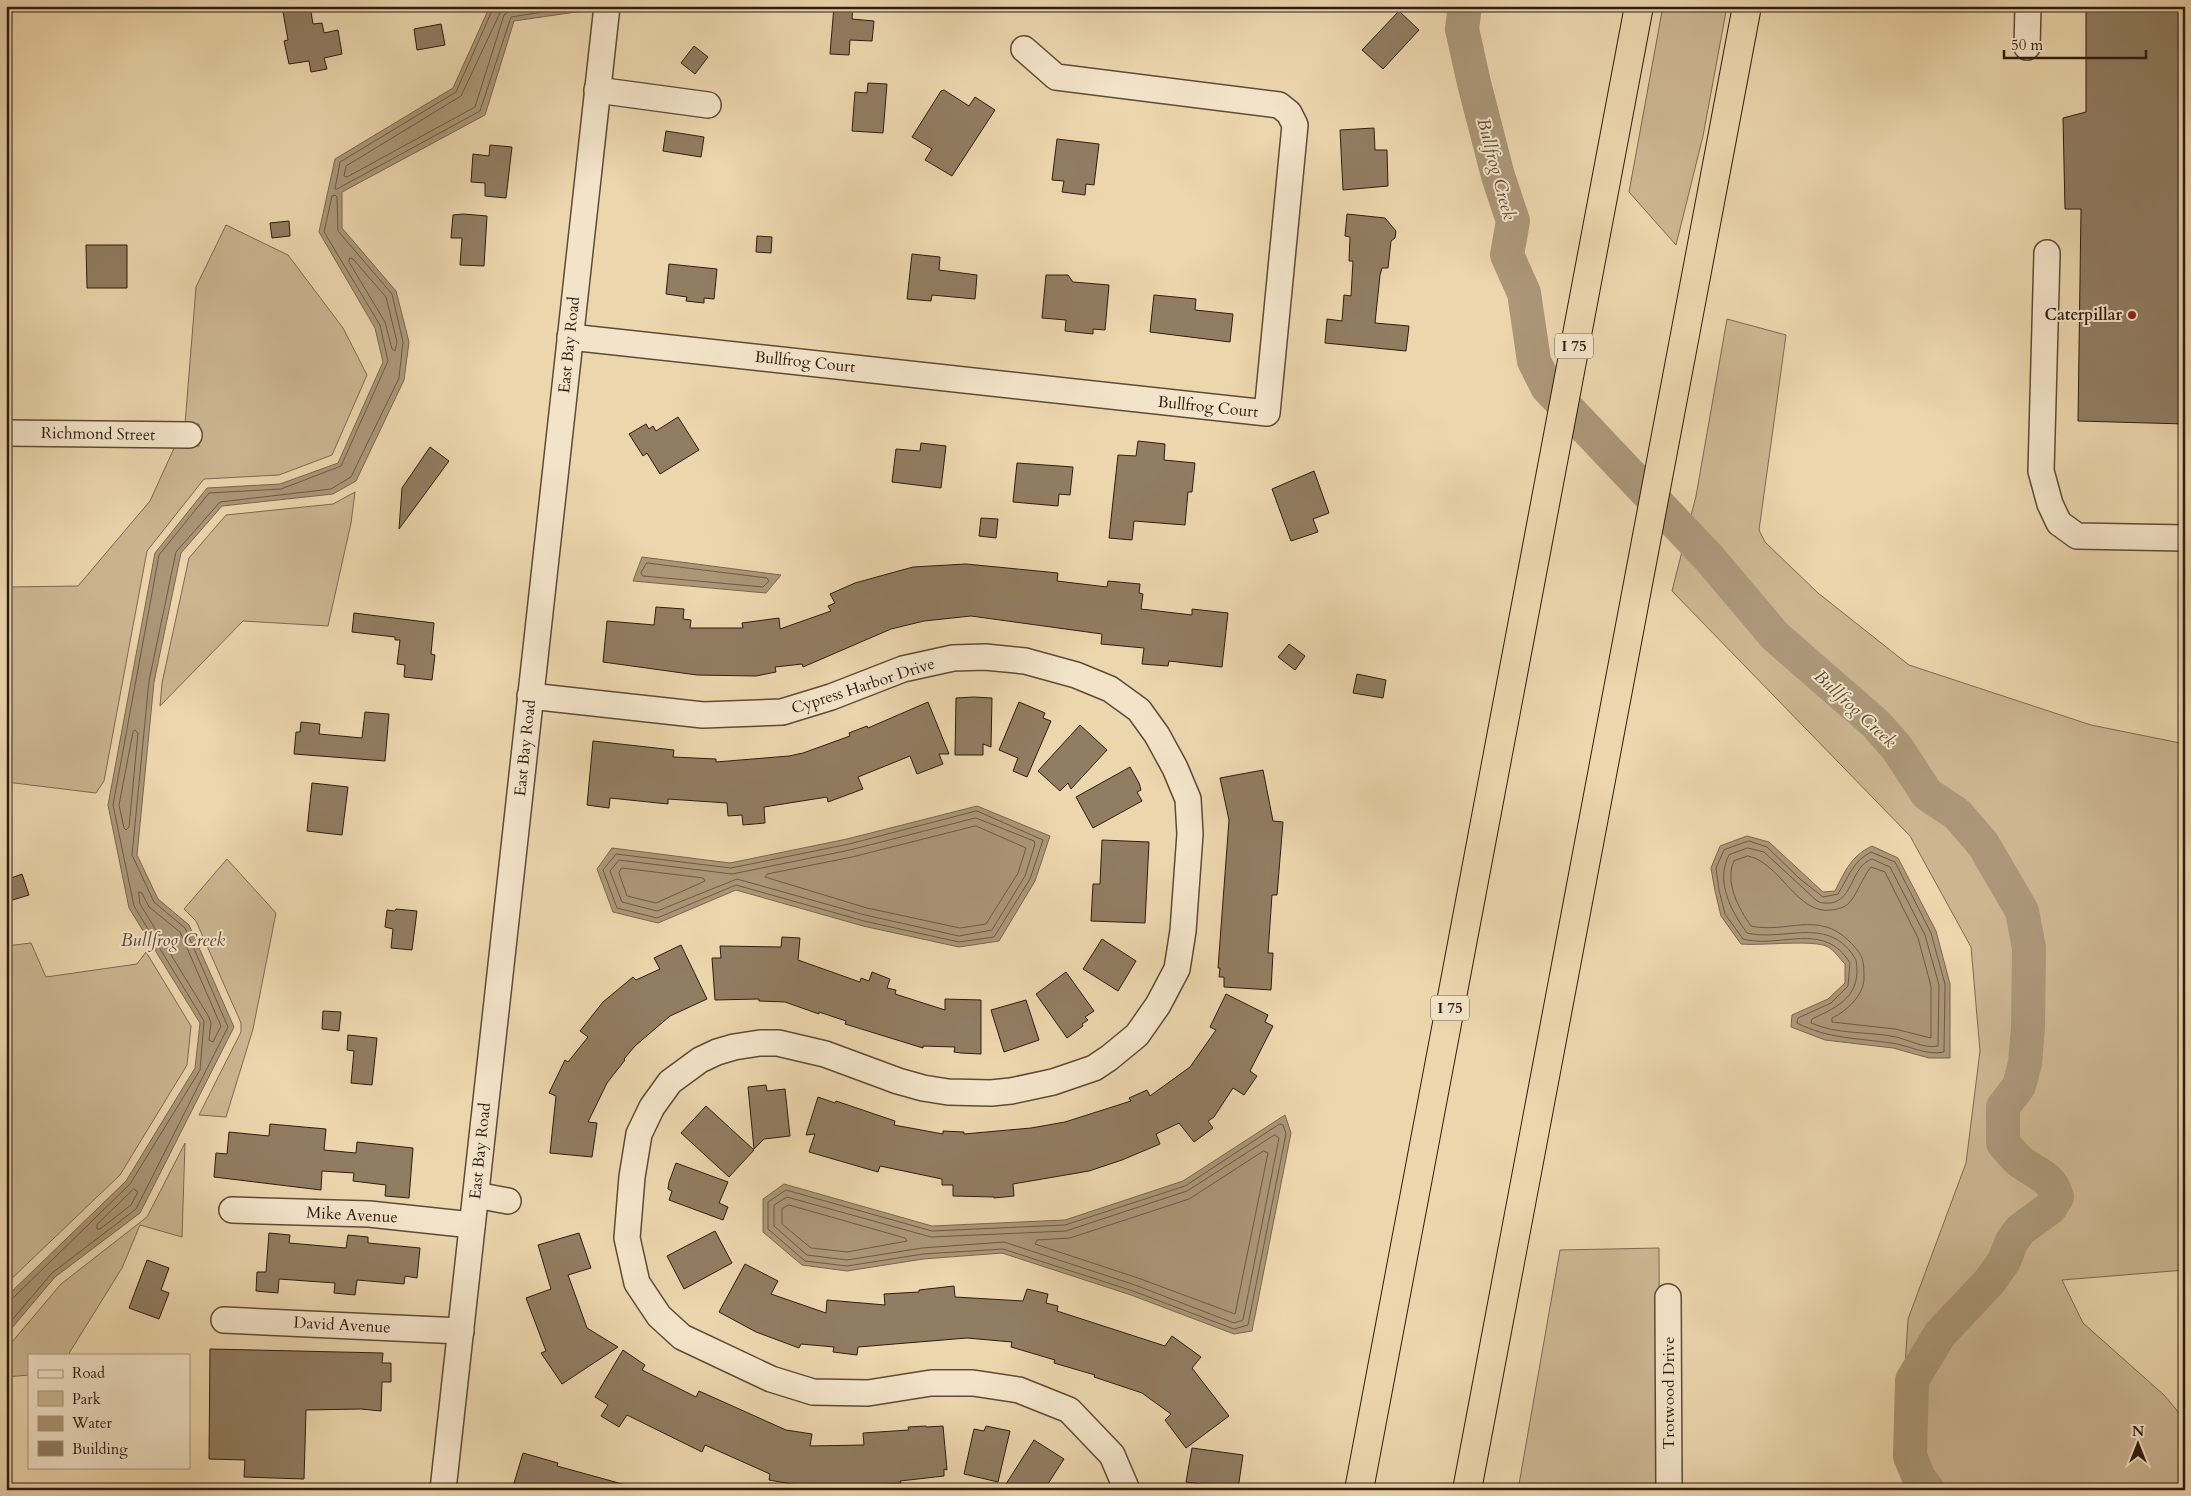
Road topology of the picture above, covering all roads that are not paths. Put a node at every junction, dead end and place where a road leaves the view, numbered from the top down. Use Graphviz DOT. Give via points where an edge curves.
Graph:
graph roads {
  1 [pos="606,6"];
  2 [pos="1639,6"];
  3 [pos="1747,6"];
  4 [pos="2028,6"];
  5 [pos="2027,47"];
  6 [pos="1024,49"];
  7 [pos="597,90"];
  8 [pos="708,106"];
  9 [pos="2046,253"];
  10 [pos="570,337"];
  11 [pos="6,433"];
  12 [pos="189,435"];
  13 [pos="2185,538"];
  14 [pos="530,696"];
  15 [pos="476,1195"];
  16 [pos="508,1201"];
  17 [pos="232,1210"];
  18 [pos="472,1225"];
  19 [pos="1668,1297"];
  20 [pos="224,1320"];
  21 [pos="461,1331"];
  22 [pos="442,1490"];
  23 [pos="1127,1490"];
  24 [pos="1359,1490"];
  25 [pos="1467,1490"];
  26 [pos="1669,1490"];
  1 -- 7 [label="street, East Bay Road"];
  2 -- 24 [label="highway, I 75"];
  3 -- 25 [label="highway"];
  4 -- 5 [label="street"];
  6 -- 10 [label="street, Bullfrog Court" via="1056,77 1279,105 1289,113 1295,125 1267,413"];
  7 -- 8 [label="street"];
  7 -- 10 [label="street, East Bay Road"];
  9 -- 13 [label="street" via="2041,471 2059,523 2078,536"];
  10 -- 14 [label="street, East Bay Road"];
  11 -- 12 [label="street, Richmond Street"];
  14 -- 15 [label="street, East Bay Road"];
  14 -- 23 [label="street, Cypress Harbor Drive" via="703,715 782,712 903,669 953,658 985,658 1025,661 1076,675 1110,690 1139,710 1176,768 1188,799 1190,834 1177,969 1137,1035 1094,1068 1046,1084 992,1093 923,1088 825,1054 778,1043 760,1043 717,1052 670,1082 652,1107 639,1134 627,1238 637,1283 659,1316 682,1337 771,1379 813,1392 868,1393 931,1383 973,1383 1018,1390 1069,1410 1112,1455"];
  15 -- 16 [label="street"];
  15 -- 18 [label="street, East Bay Road"];
  17 -- 18 [label="street, Mike Avenue" via="369,1214"];
  18 -- 21 [label="street, East Bay Road"];
  19 -- 26 [label="street, Trotwood Drive"];
  20 -- 21 [label="street, David Avenue"];
  21 -- 22 [label="street, East Bay Road"];
}
